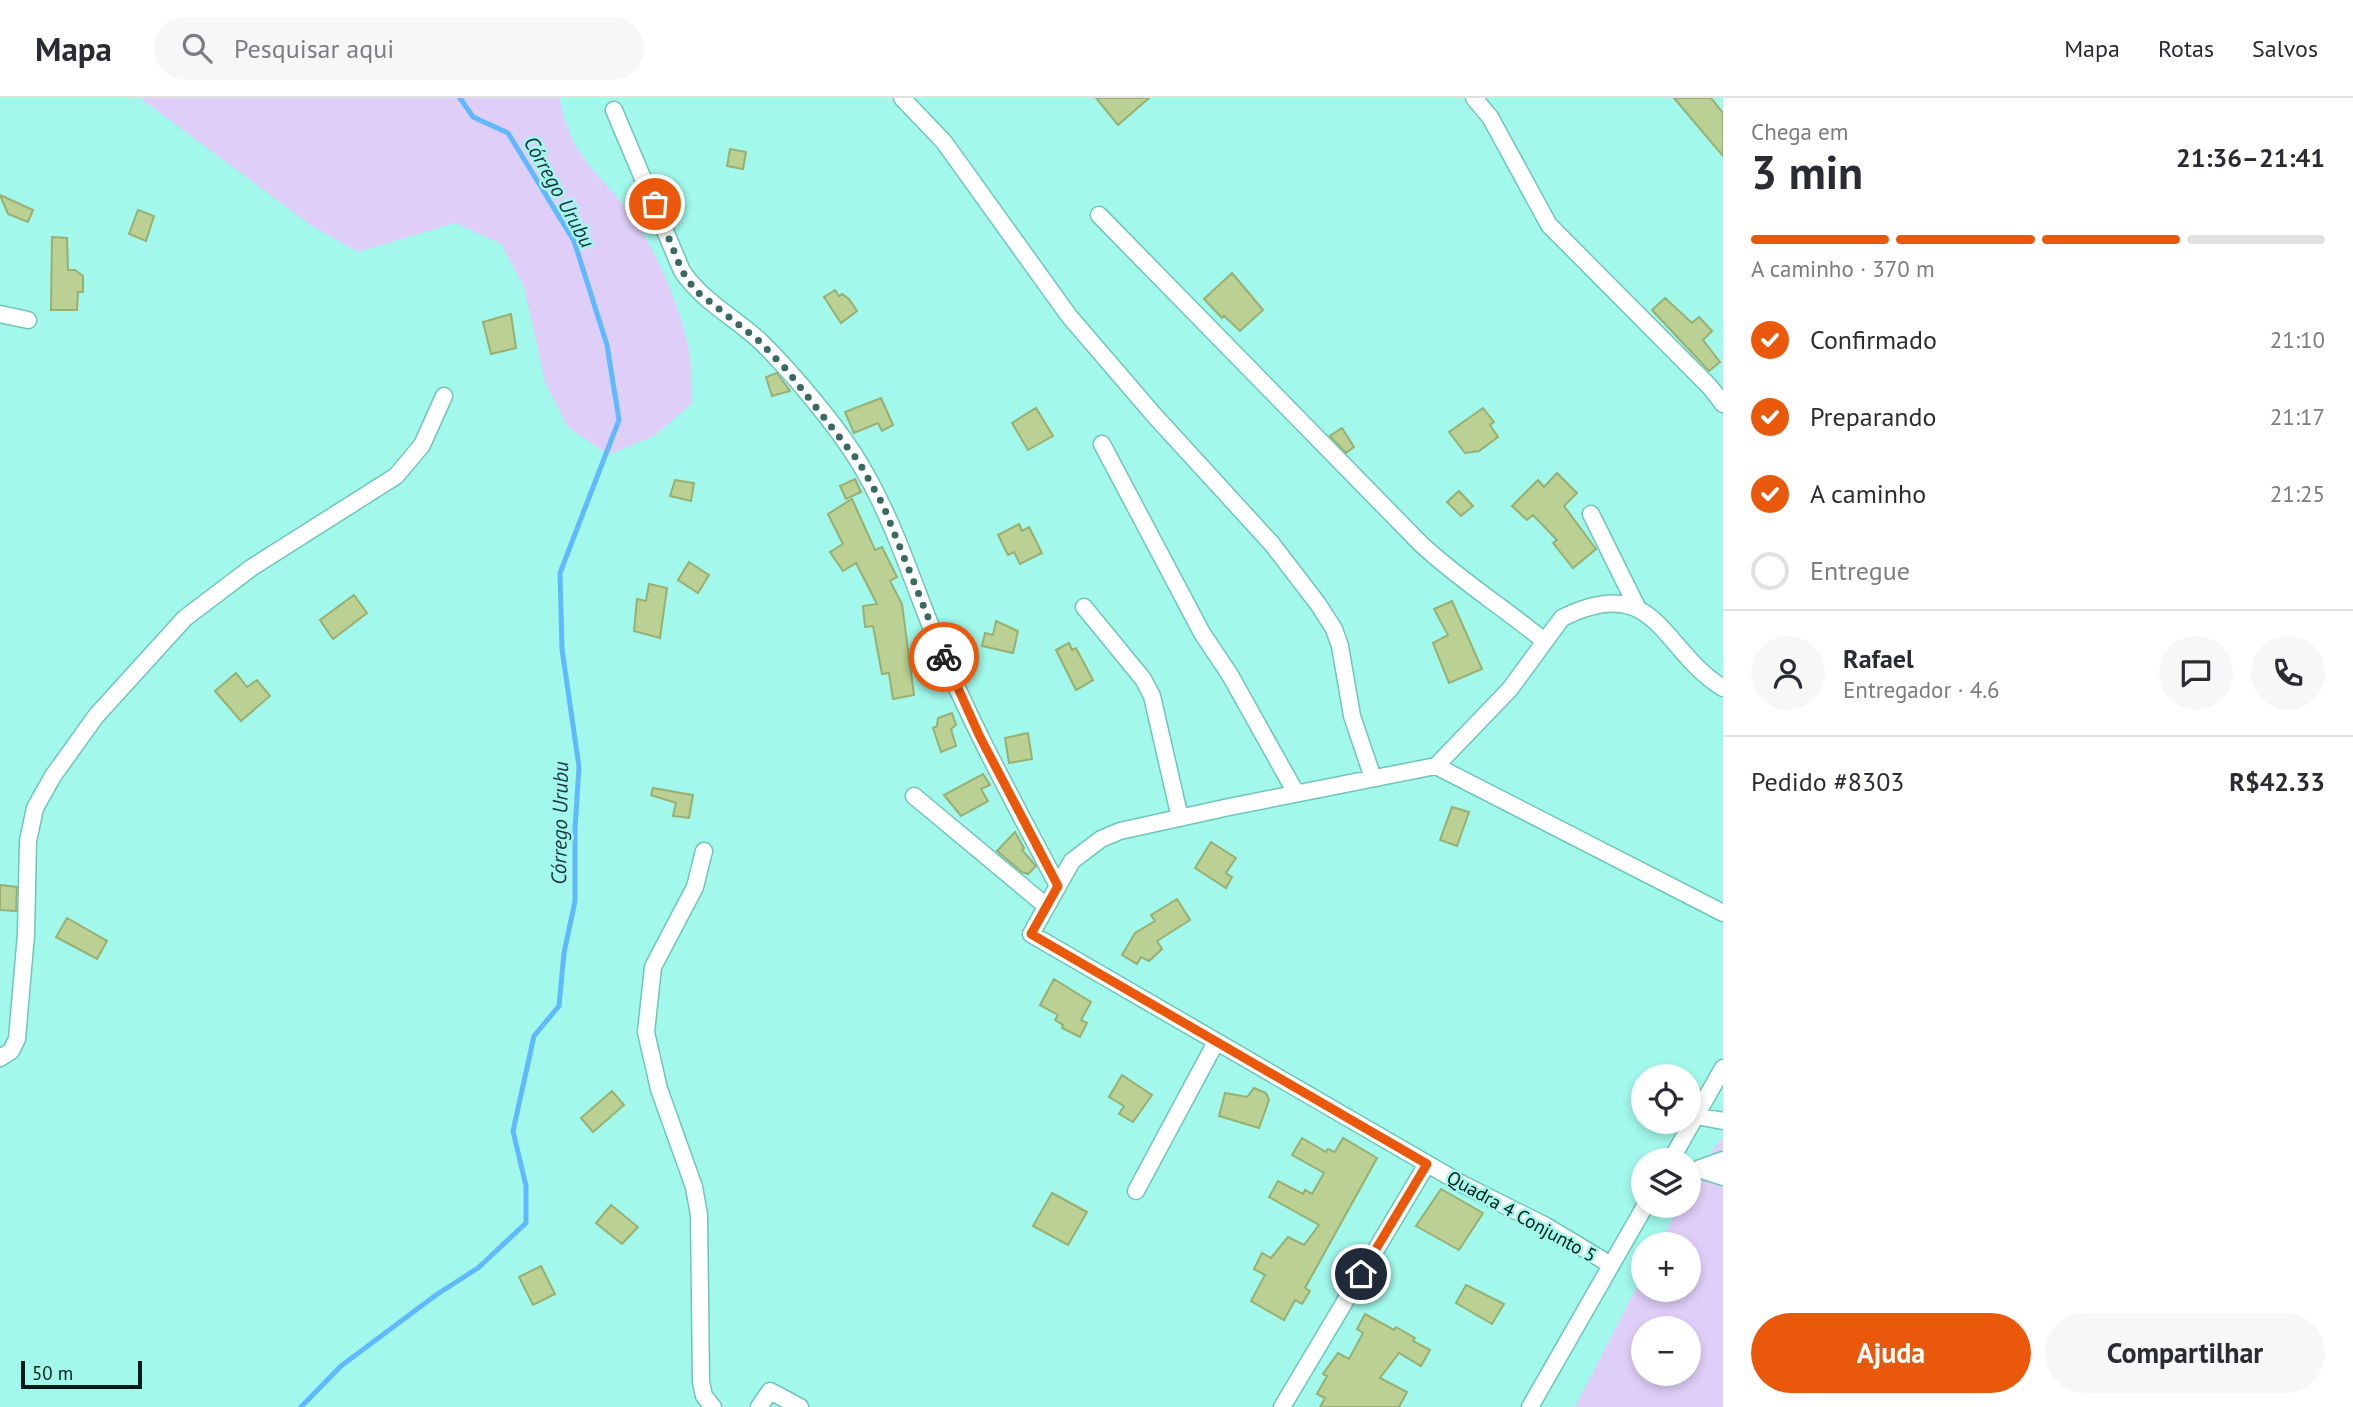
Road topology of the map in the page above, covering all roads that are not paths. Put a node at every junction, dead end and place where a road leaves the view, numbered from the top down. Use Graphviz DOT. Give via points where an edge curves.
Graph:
graph roads {
  1 [pos="902,98"];
  2 [pos="1474,98"];
  3 [pos="614,110"];
  4 [pos="1099,215"];
  5 [pos="0,314"];
  6 [pos="28,320"];
  7 [pos="444,396"];
  8 [pos="1723,404"];
  9 [pos="1102,444"];
  10 [pos="1591,514"];
  11 [pos="1084,607"];
  12 [pos="1637,607"];
  13 [pos="1544,640"];
  14 [pos="1723,688"];
  15 [pos="1436,766"];
  16 [pos="1373,778"];
  17 [pos="1296,793"];
  18 [pos="914,796"];
  19 [pos="1180,818"];
  20 [pos="704,851"];
  21 [pos="1058,886"];
  22 [pos="1046,906"];
  23 [pos="1723,913"];
  24 [pos="1216,1042"];
  25 [pos="0,1058"];
  26 [pos="1723,1068"];
  27 [pos="1701,1107"];
  28 [pos="1701,1117"];
  29 [pos="1723,1121"];
  30 [pos="1723,1160"];
  31 [pos="1427,1164"];
  32 [pos="1723,1177"];
  33 [pos="1136,1191"];
  34 [pos="1637,1218"];
  35 [pos="1611,1265"];
  36 [pos="713,1407"];
  37 [pos="760,1407"];
  38 [pos="800,1407"];
  39 [pos="1282,1407"];
  40 [pos="1531,1407"];
  1 -- 16 [label="street" via="944,142 1069,316 1272,544 1318,604 1340,646 1352,716"];
  2 -- 8 [label="street" via="1490,117 1549,225"];
  3 -- 21 [label="street" via="682,271 695,290 758,340 786,369 859,462 883,505 938,646 980,737"];
  4 -- 13 [label="street" via="1420,543"];
  5 -- 6 [label="street"];
  7 -- 25 [label="street" via="422,445 396,476 251,568 185,618 96,716 53,776 35,808 28,841 17,1039 11,1051"];
  9 -- 17 [label="street" via="1202,633"];
  10 -- 12 [label="street"];
  11 -- 19 [label="street" via="1152,696"];
  12 -- 13 [label="street" via="1603,605 1574,612 1562,618"];
  12 -- 14 [label="street" via="1654,618 1700,670"];
  13 -- 15 [label="street" via="1510,689"];
  15 -- 16 [label="street"];
  15 -- 23 [label="street"];
  16 -- 17 [label="street"];
  17 -- 19 [label="street"];
  18 -- 22 [label="street"];
  19 -- 21 [label="street" via="1101,839 1072,860"];
  20 -- 36 [label="street" via="695,887 653,967 646,1032 659,1088 694,1187 700,1238 701,1382"];
  21 -- 22 [label="street"];
  22 -- 24 [label="street" via="1031,934"];
  24 -- 31 [label="street"];
  24 -- 33 [label="street"];
  26 -- 27 [label="street"];
  28 -- 29 [label="street"];
  30 -- 32 [label="street" via="1698,1170"];
  31 -- 35 [label="street, Quadra 4 Conjunto 5"];
  31 -- 39 [label="street, Quadra 4 Conjunto 5"];
  34 -- 35 [label="street"];
  35 -- 40 [label="street, Quadra 4 Conjunto 5"];
  37 -- 38 [label="street" via="770,1391"];
}
